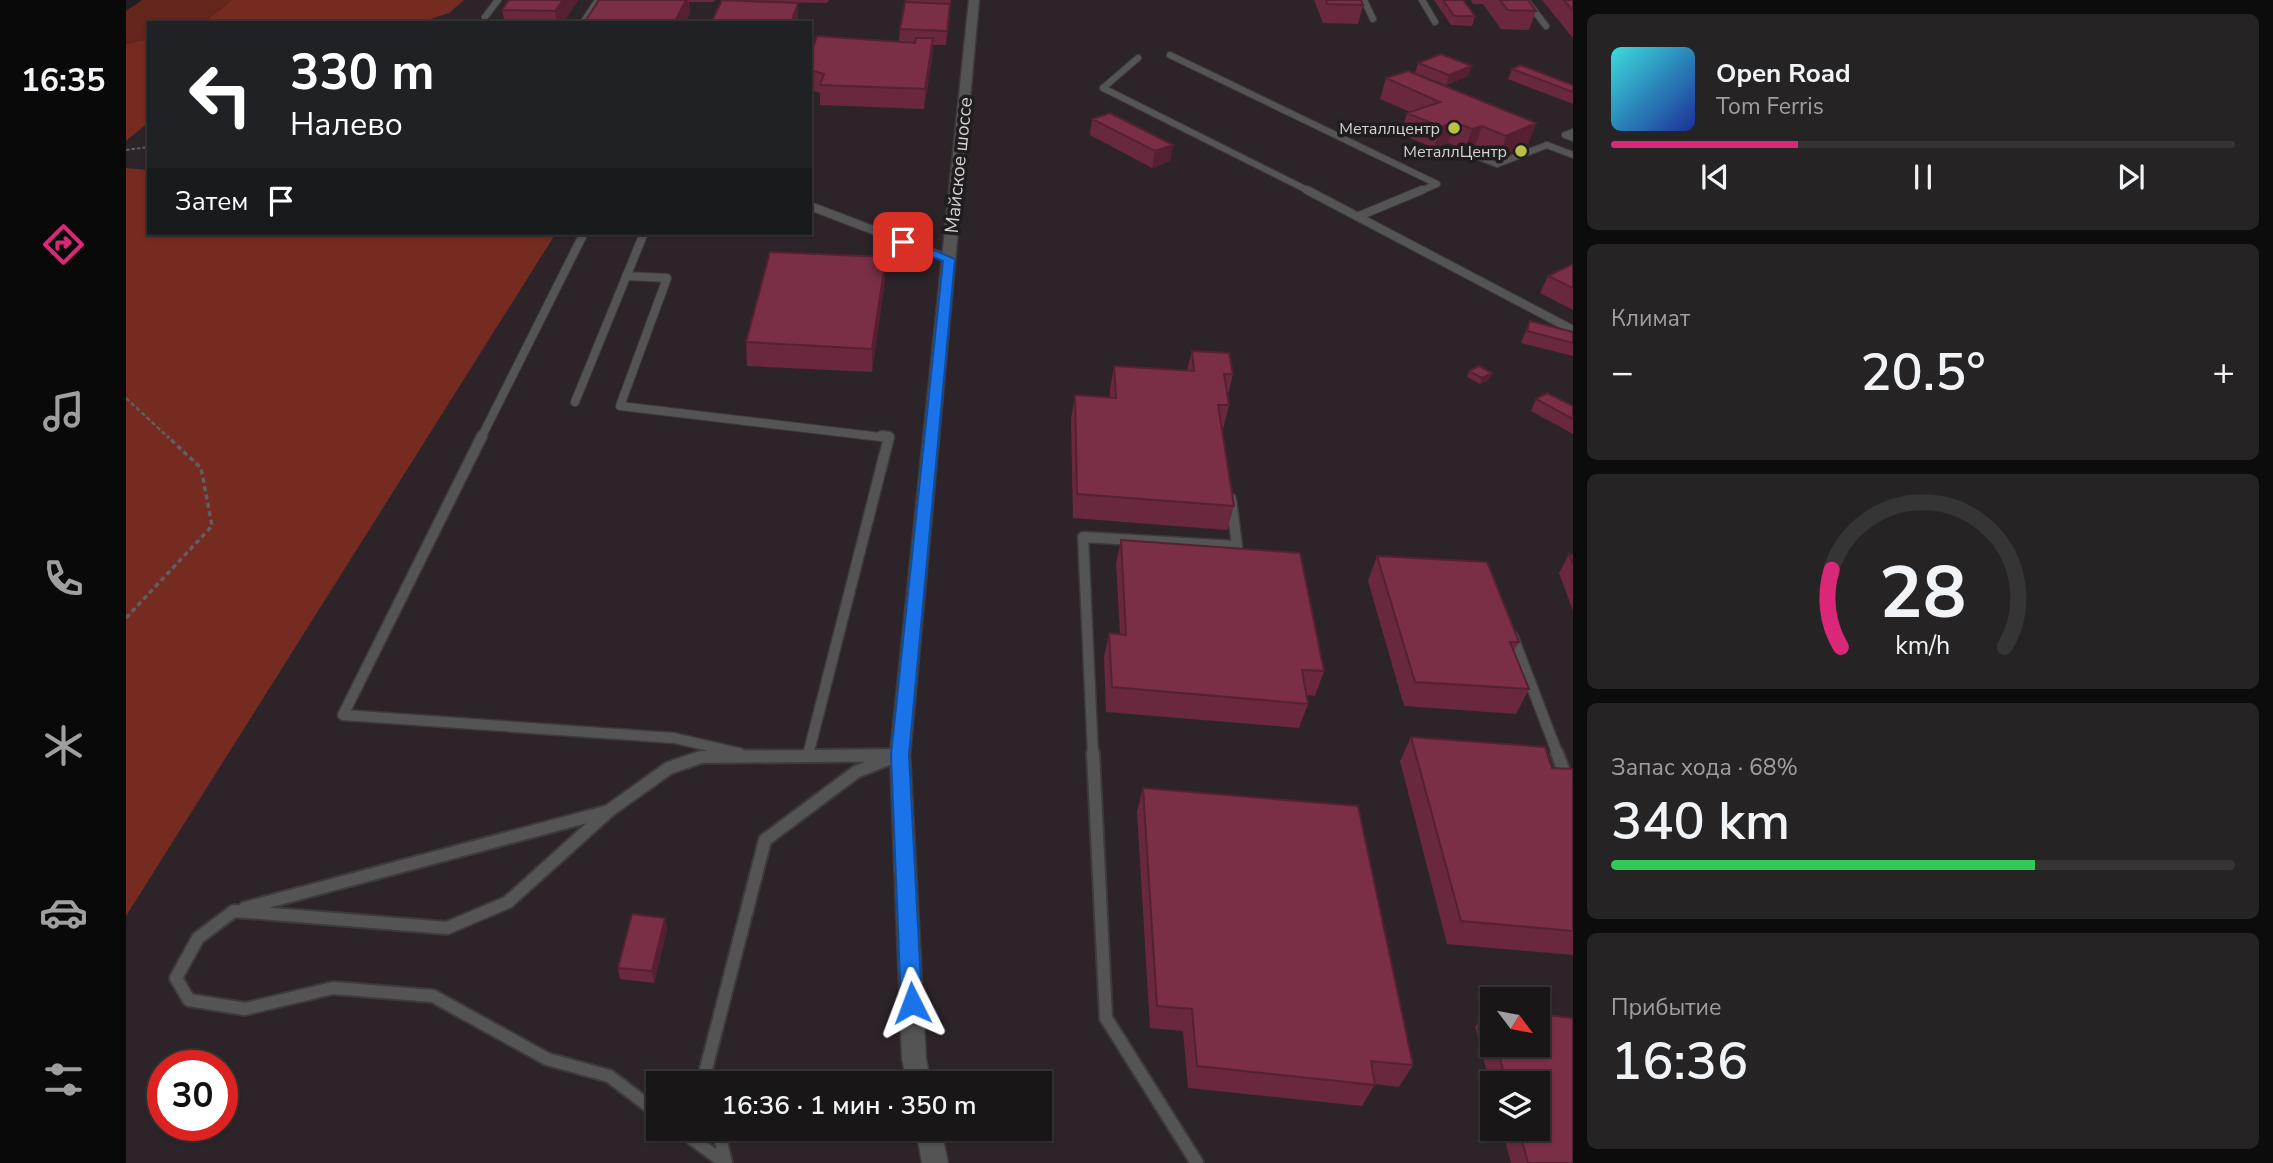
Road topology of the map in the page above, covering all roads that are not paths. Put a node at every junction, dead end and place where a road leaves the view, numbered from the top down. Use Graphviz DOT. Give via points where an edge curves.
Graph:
graph roads {
  1 [pos="498,0"];
  2 [pos="598,0"];
  3 [pos="974,0"];
  4 [pos="1364,0"];
  5 [pos="1422,0"];
  6 [pos="1526,0"];
  7 [pos="485,17"];
  8 [pos="1373,19"];
  9 [pos="584,21"];
  10 [pos="1435,22"];
  11 [pos="1546,26"];
  12 [pos="1170,55"];
  13 [pos="1139,58"];
  14 [pos="1573,132"];
  15 [pos="1573,138"];
  16 [pos="1474,155"];
  17 [pos="1573,155"];
  18 [pos="812,207"];
  19 [pos="1359,216"];
  20 [pos="583,235"];
  21 [pos="643,235"];
  22 [pos="949,259"];
  23 [pos="626,276"];
  24 [pos="1573,330"];
  25 [pos="575,402"];
  26 [pos="1228,480"];
  27 [pos="1507,621"];
  28 [pos="900,755"];
  29 [pos="808,756"];
  30 [pos="758,757"];
  31 [pos="1573,796"];
  32 [pos="610,810"];
  33 [pos="234,911"];
  34 [pos="706,1071"];
  35 [pos="916,1071"];
  36 [pos="646,1104"];
  37 [pos="695,1141"];
  38 [pos="720,1141"];
  39 [pos="931,1141"];
  40 [pos="725,1163"];
  41 [pos="935,1163"];
  42 [pos="1197,1163"];
  1 -- 7 [label="lane"];
  2 -- 9 [label="lane"];
  3 -- 22 [label="street, Майское шоссе"];
  4 -- 8 [label="lane"];
  5 -- 10 [label="lane"];
  6 -- 11 [label="lane"];
  12 -- 19 [label="lane" via="1437,184"];
  13 -- 19 [label="lane" via="1103,88"];
  14 -- 15 [label="lane" via="1564,135"];
  16 -- 17 [label="lane" via="1497,164 1547,145"];
  18 -- 22 [label="lane"];
  19 -- 24 [label="lane"];
  20 -- 30 [label="lane" via="343,715 674,738"];
  21 -- 23 [label="lane"];
  22 -- 28 [label="street, Майское шоссе"];
  23 -- 25 [label="lane"];
  23 -- 29 [label="lane" via="667,278 621,406 889,436"];
  26 -- 42 [label="lane" via="1237,546 1083,537 1106,1018"];
  27 -- 31 [label="lane"];
  28 -- 29 [label="lane"];
  28 -- 34 [label="lane" via="856,772 765,840"];
  28 -- 35 [label="street, Майское шоссе"];
  29 -- 30 [label="lane"];
  30 -- 32 [label="lane" via="701,757 669,768"];
  32 -- 33 [label="lane"];
  32 -- 33 [label="lane" via="508,902 447,928"];
  33 -- 36 [label="lane" via="210,924 188,948 176,978 189,1000 245,1009 333,988 433,996 548,1059 609,1076"];
  37 -- 40 [label="lane"];
  38 -- 40 [label="lane"];
  39 -- 41 [label="street"];
}
